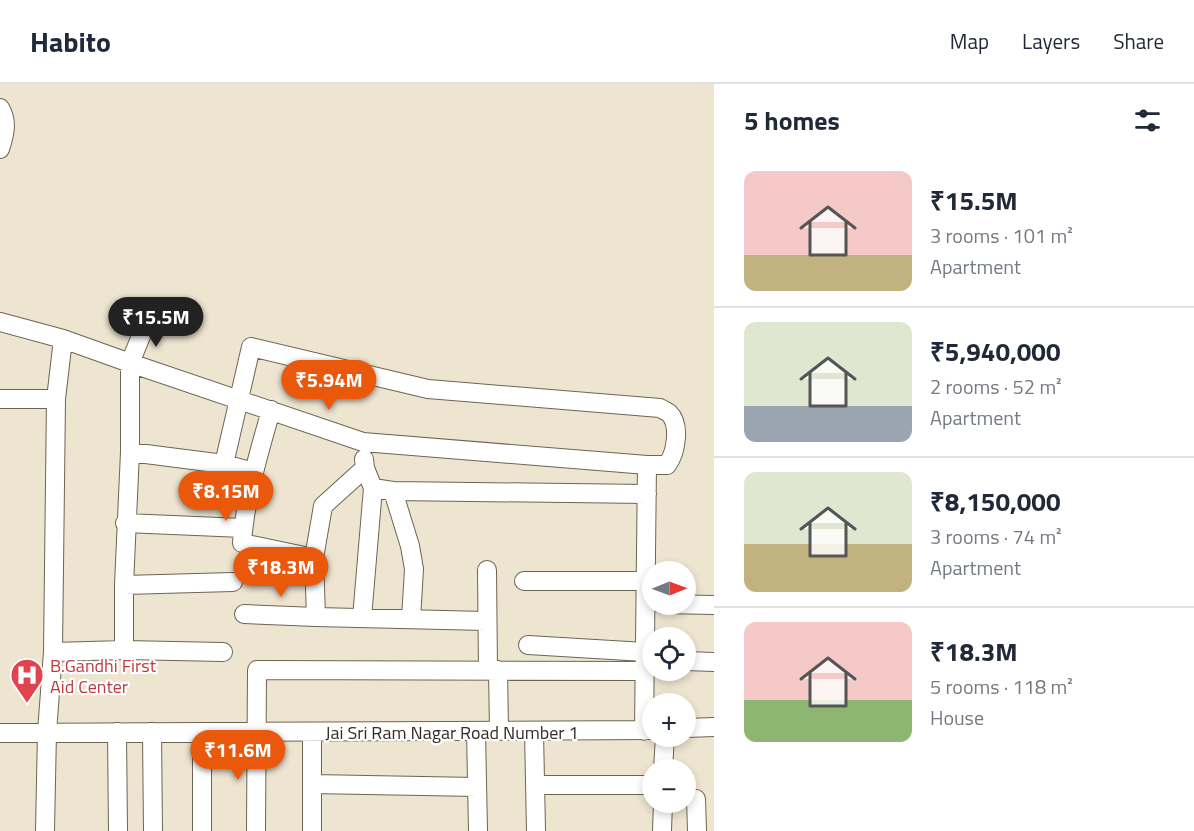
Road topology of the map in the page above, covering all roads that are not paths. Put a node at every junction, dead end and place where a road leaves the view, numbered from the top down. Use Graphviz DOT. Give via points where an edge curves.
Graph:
graph roads {
  1 [pos="0,108"];
  2 [pos="0,149"];
  3 [pos="148,319"];
  4 [pos="0,322"];
  5 [pos="63,339"];
  6 [pos="130,363"];
  7 [pos="0,399"];
  8 [pos="56,399"];
  9 [pos="240,399"];
  10 [pos="271,410"];
  11 [pos="363,442"];
  12 [pos="130,452"];
  13 [pos="224,464"];
  14 [pos="647,465"];
  15 [pos="365,468"];
  16 [pos="254,472"];
  17 [pos="373,488"];
  18 [pos="393,491"];
  19 [pos="646,494"];
  20 [pos="126,524"];
  21 [pos="243,528"];
  22 [pos="314,558"];
  23 [pos="646,561"];
  24 [pos="487,570"];
  25 [pos="524,581"];
  26 [pos="642,581"];
  27 [pos="233,582"];
  28 [pos="124,585"];
  29 [pos="696,605"];
  30 [pos="714,605"];
  31 [pos="244,614"];
  32 [pos="316,617"];
  33 [pos="362,618"];
  34 [pos="411,620"];
  35 [pos="486,621"];
  36 [pos="528,645"];
  37 [pos="124,650"];
  38 [pos="53,652"];
  39 [pos="223,652"];
  40 [pos="642,660"];
  41 [pos="642,661"];
  42 [pos="696,661"];
  43 [pos="714,662"];
  44 [pos="493,670"];
  45 [pos="714,727"];
  46 [pos="696,728"];
  47 [pos="476,731"];
  48 [pos="499,731"];
  49 [pos="534,731"];
  50 [pos="642,731"];
  51 [pos="47,732"];
  52 [pos="117,732"];
  53 [pos="152,732"];
  54 [pos="202,732"];
  55 [pos="257,732"];
  56 [pos="312,732"];
  57 [pos="0,733"];
  58 [pos="312,784"];
  59 [pos="535,785"];
  60 [pos="642,785"];
  61 [pos="477,787"];
  62 [pos="699,799"];
  63 [pos="663,813"];
  64 [pos="45,831"];
  65 [pos="118,831"];
  66 [pos="153,831"];
  67 [pos="202,831"];
  68 [pos="256,831"];
  69 [pos="312,831"];
  70 [pos="478,831"];
  71 [pos="536,831"];
  72 [pos="662,831"];
  73 [pos="697,831"];
  1 -- 2 [label="street" via="5,119"];
  3 -- 6 [label="street"];
  4 -- 5 [label="street"];
  5 -- 6 [label="street"];
  5 -- 8 [label="street"];
  6 -- 9 [label="street"];
  6 -- 12 [label="street"];
  7 -- 8 [label="street"];
  8 -- 38 [label="street"];
  9 -- 10 [label="street"];
  9 -- 13 [label="street"];
  9 -- 14 [label="street" via="250,347 428,389 660,408 670,414 675,424 675,455 667,465"];
  10 -- 11 [label="street"];
  10 -- 16 [label="street"];
  11 -- 14 [label="street"];
  11 -- 15 [label="street"];
  12 -- 13 [label="street"];
  12 -- 20 [label="street"];
  13 -- 16 [label="street"];
  14 -- 19 [label="street"];
  15 -- 17 [label="street"];
  15 -- 22 [label="street" via="323,506"];
  16 -- 21 [label="street"];
  17 -- 18 [label="street"];
  17 -- 33 [label="street"];
  18 -- 19 [label="street"];
  18 -- 34 [label="street" via="414,569"];
  19 -- 23 [label="street"];
  20 -- 21 [label="street"];
  20 -- 28 [label="street"];
  21 -- 22 [label="street" via="242,543"];
  22 -- 32 [label="street"];
  24 -- 35 [label="street"];
  25 -- 26 [label="street"];
  27 -- 28 [label="street"];
  28 -- 37 [label="street"];
  29 -- 30 [label="street"];
  31 -- 32 [label="street"];
  32 -- 33 [label="street"];
  33 -- 34 [label="street"];
  34 -- 35 [label="street"];
  35 -- 44 [label="street"];
  36 -- 40 [label="street"];
  37 -- 38 [label="street"];
  37 -- 39 [label="street"];
  38 -- 51 [label="street"];
  41 -- 44 [label="street"];
  42 -- 43 [label="street"];
  44 -- 48 [label="street"];
  44 -- 55 [label="street" via="257,670"];
  45 -- 46 [label="street"];
  47 -- 48 [label="street, Jai Sri Ram Nagar Road Number 1"];
  47 -- 56 [label="street, Jai Sri Ram Nagar Road Number 1"];
  47 -- 61 [label="street"];
  48 -- 49 [label="street, Jai Sri Ram Nagar Road Number 1"];
  49 -- 50 [label="street, Jai Sri Ram Nagar Road Number 1"];
  49 -- 59 [label="street"];
  51 -- 52 [label="street, Jai Sri Ram Nagar Road Number 1"];
  51 -- 57 [label="street, Jai Sri Ram Nagar Road Number 1"];
  51 -- 64 [label="street"];
  52 -- 53 [label="street, Jai Sri Ram Nagar Road Number 1"];
  52 -- 65 [label="street"];
  53 -- 54 [label="street, Jai Sri Ram Nagar Road Number 1"];
  53 -- 66 [label="street"];
  54 -- 55 [label="street, Jai Sri Ram Nagar Road Number 1"];
  54 -- 67 [label="street"];
  55 -- 56 [label="street, Jai Sri Ram Nagar Road Number 1"];
  55 -- 68 [label="street"];
  56 -- 58 [label="street"];
  58 -- 61 [label="street"];
  58 -- 69 [label="street"];
  59 -- 60 [label="street"];
  59 -- 71 [label="street"];
  61 -- 70 [label="street"];
  62 -- 73 [label="street"];
  63 -- 72 [label="street"];
}
